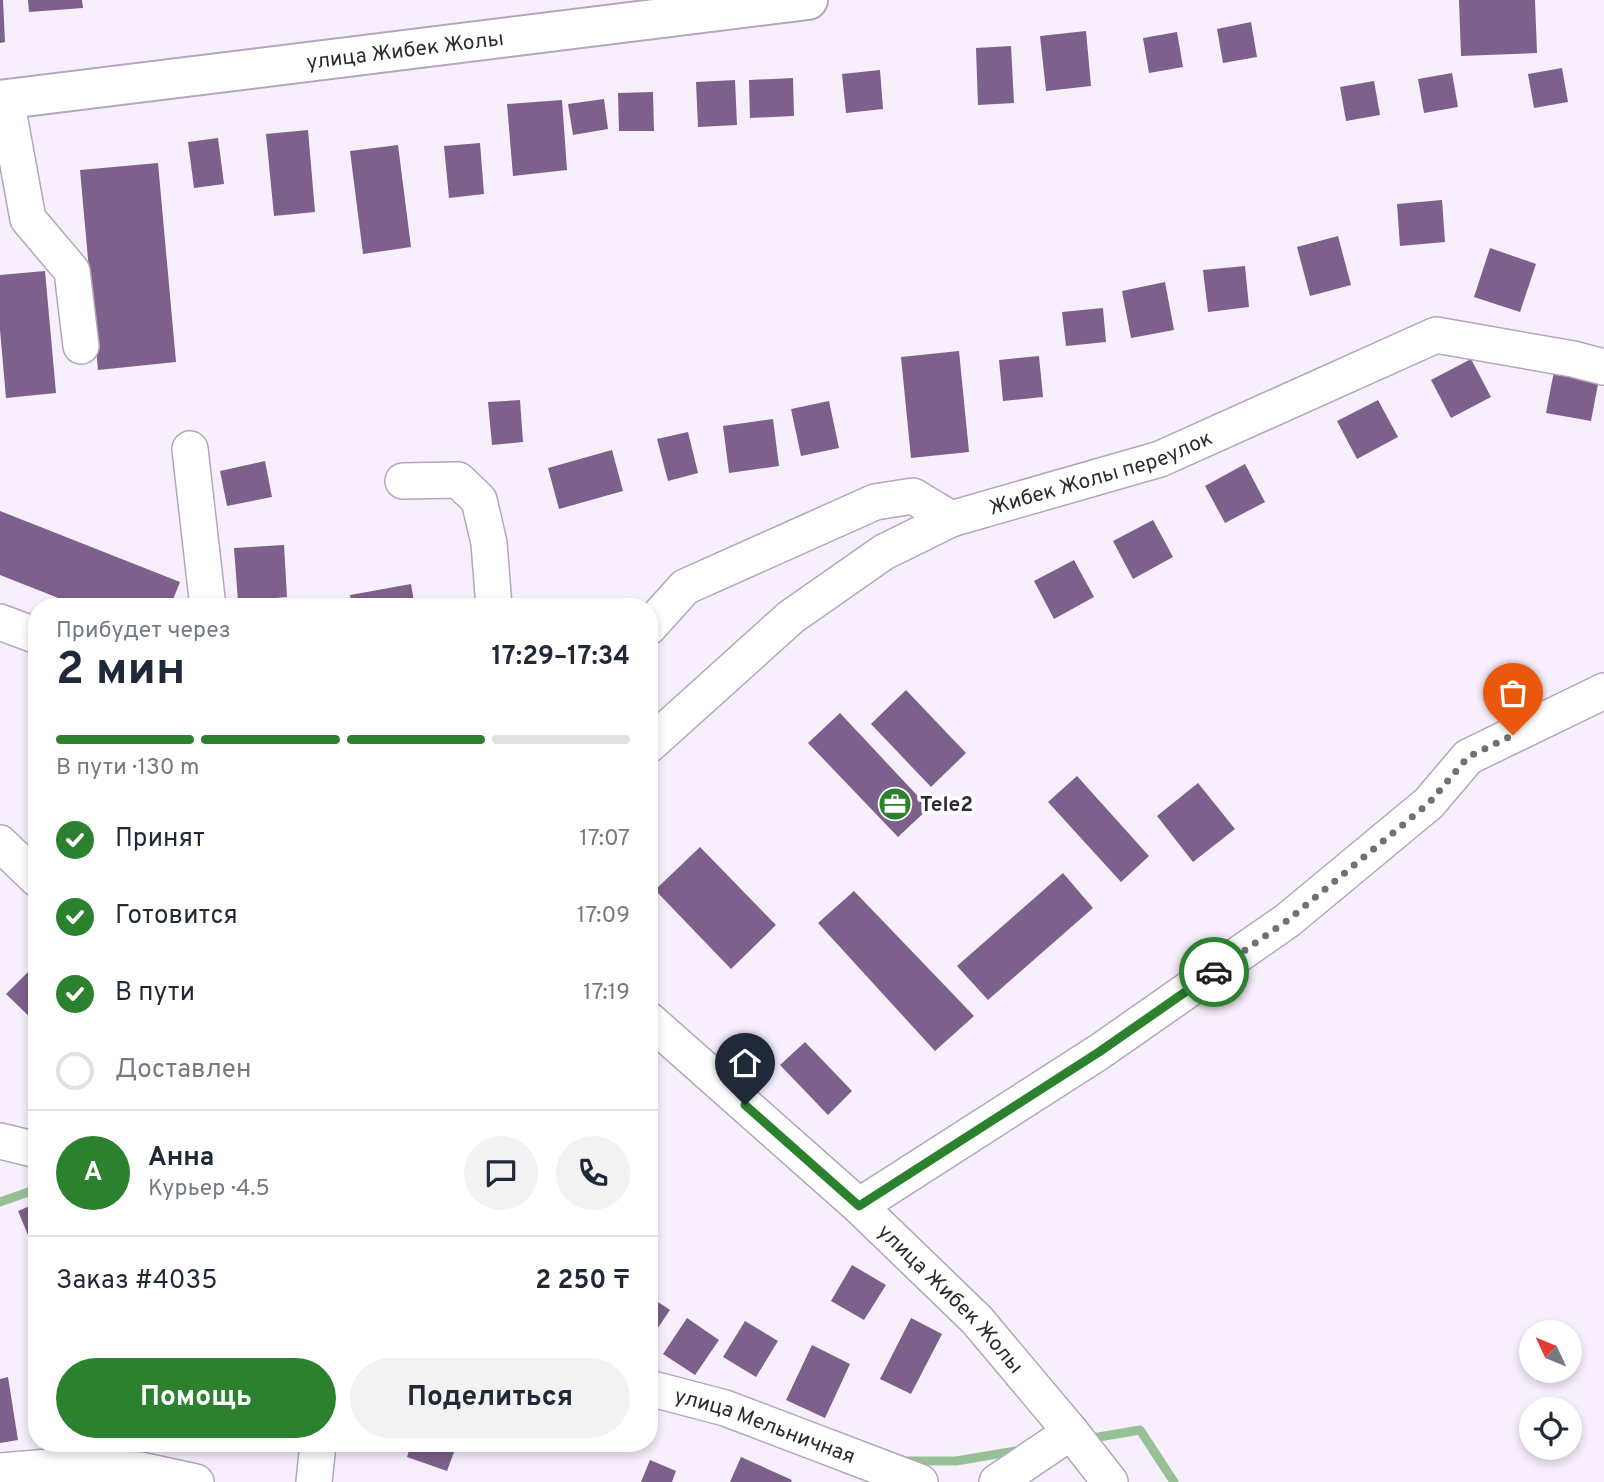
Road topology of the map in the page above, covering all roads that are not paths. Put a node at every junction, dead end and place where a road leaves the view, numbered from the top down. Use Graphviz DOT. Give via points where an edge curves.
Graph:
graph roads {
  1 [pos="808,0"];
  2 [pos="3,99"];
  3 [pos="81,346"];
  4 [pos="1604,367"];
  5 [pos="190,449"];
  6 [pos="403,481"];
  7 [pos="951,519"];
  8 [pos="207,598"];
  9 [pos="493,598"];
  10 [pos="658,617"];
  11 [pos="0,622"];
  12 [pos="28,633"];
  13 [pos="1604,691"];
  14 [pos="658,737"];
  15 [pos="0,843"];
  16 [pos="28,869"];
  17 [pos="658,1028"];
  18 [pos="0,1141"];
  19 [pos="28,1148"];
  20 [pos="859,1206"];
  21 [pos="658,1390"];
  22 [pos="1071,1432"];
  23 [pos="317,1452"];
  24 [pos="0,1471"];
  25 [pos="196,1482"];
  26 [pos="314,1482"];
  27 [pos="920,1482"];
  28 [pos="997,1482"];
  29 [pos="1110,1482"];
  1 -- 2 [label="main road, улица Жибек Жолы"];
  2 -- 3 [label="street" via="28,219 72,271"];
  4 -- 7 [label="street, Жибек Жолы переулок" via="1436,335 1160,459"];
  5 -- 8 [label="street"];
  6 -- 9 [label="street" via="458,480 479,500 489,543"];
  7 -- 10 [label="street" via="914,496 875,502 685,587"];
  7 -- 14 [label="street, Жибек Жолы переулок" via="884,552 791,617"];
  11 -- 12 [label="street"];
  13 -- 20 [label="street" via="1468,757 1429,803 1288,920 1099,1052"];
  15 -- 16 [label="street"];
  17 -- 20 [label="street, улица Жибек Жолы"];
  18 -- 19 [label="street"];
  20 -- 22 [label="street, улица Жибек Жолы" via="977,1321"];
  21 -- 27 [label="street, улица Мельничная" via="725,1409"];
  22 -- 28 [label="street"];
  22 -- 29 [label="street, улица Жибек Жолы"];
  23 -- 26 [label="street"];
  24 -- 25 [label="street" via="60,1466 141,1471"];
}
